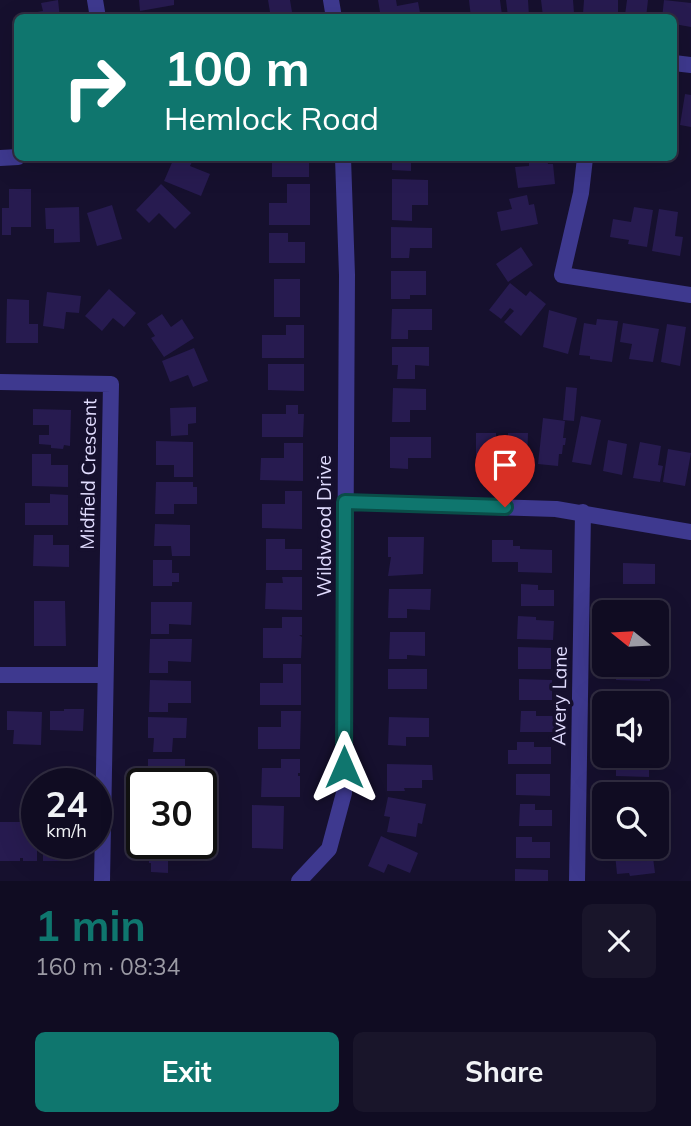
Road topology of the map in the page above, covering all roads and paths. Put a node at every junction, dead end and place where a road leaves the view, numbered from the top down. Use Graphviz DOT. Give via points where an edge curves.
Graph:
graph roads {
  1 [pos="343,161"];
  2 [pos="585,161"];
  3 [pos="691,295"];
  4 [pos="0,382"];
  5 [pos="345,502"];
  6 [pos="583,512"];
  7 [pos="691,532"];
  8 [pos="0,675"];
  9 [pos="105,675"];
  10 [pos="102,881"];
  11 [pos="299,881"];
  12 [pos="577,881"];
  1 -- 5 [label="street, Wildwood Drive"];
  2 -- 3 [label="street" via="562,275"];
  4 -- 9 [label="street, Midfield Crescent" via="111,384"];
  5 -- 6 [label="street"];
  5 -- 11 [label="street, Wildwood Drive" via="344,793 329,849"];
  6 -- 7 [label="street"];
  6 -- 12 [label="street, Avery Lane"];
  8 -- 9 [label="street"];
  9 -- 10 [label="street, Midfield Crescent"];
}
